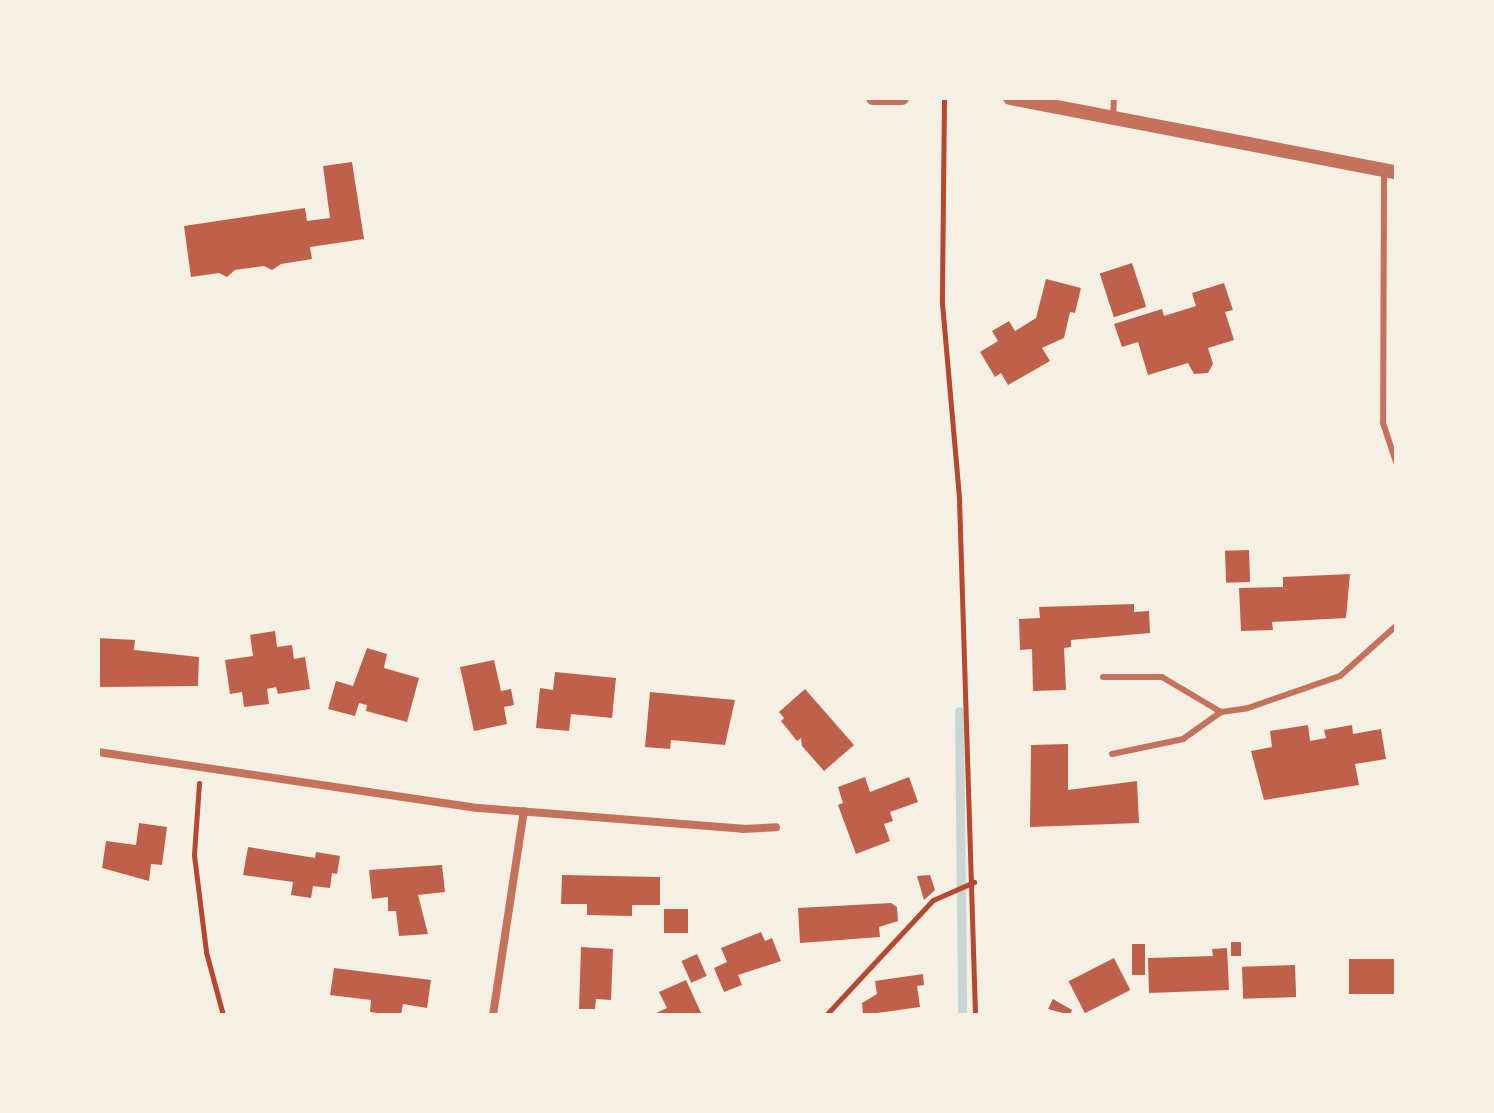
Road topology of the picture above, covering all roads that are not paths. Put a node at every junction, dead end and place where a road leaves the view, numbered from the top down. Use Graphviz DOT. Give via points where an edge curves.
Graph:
graph roads {
  1 [pos="873,98"];
  2 [pos="902,98"];
  3 [pos="1010,98"];
  4 [pos="1114,98"];
  5 [pos="1113,117"];
  6 [pos="1390,170"];
  7 [pos="1396,462"];
  8 [pos="1396,626"];
  9 [pos="1103,677"];
  10 [pos="1221,712"];
  11 [pos="98,752"];
  12 [pos="1112,754"];
  13 [pos="524,811"];
  14 [pos="776,827"];
  15 [pos="493,1015"];
  1 -- 2 [label="street"];
  3 -- 5 [label="street"];
  4 -- 5 [label="lane"];
  5 -- 6 [label="street"];
  6 -- 7 [label="lane" via="1383,423"];
  8 -- 10 [label="lane" via="1340,676 1303,692"];
  9 -- 10 [label="lane" via="1162,677"];
  10 -- 12 [label="lane" via="1183,739"];
  11 -- 13 [label="street" via="200,771"];
  13 -- 14 [label="street" via="743,829"];
  13 -- 15 [label="street"];
}
